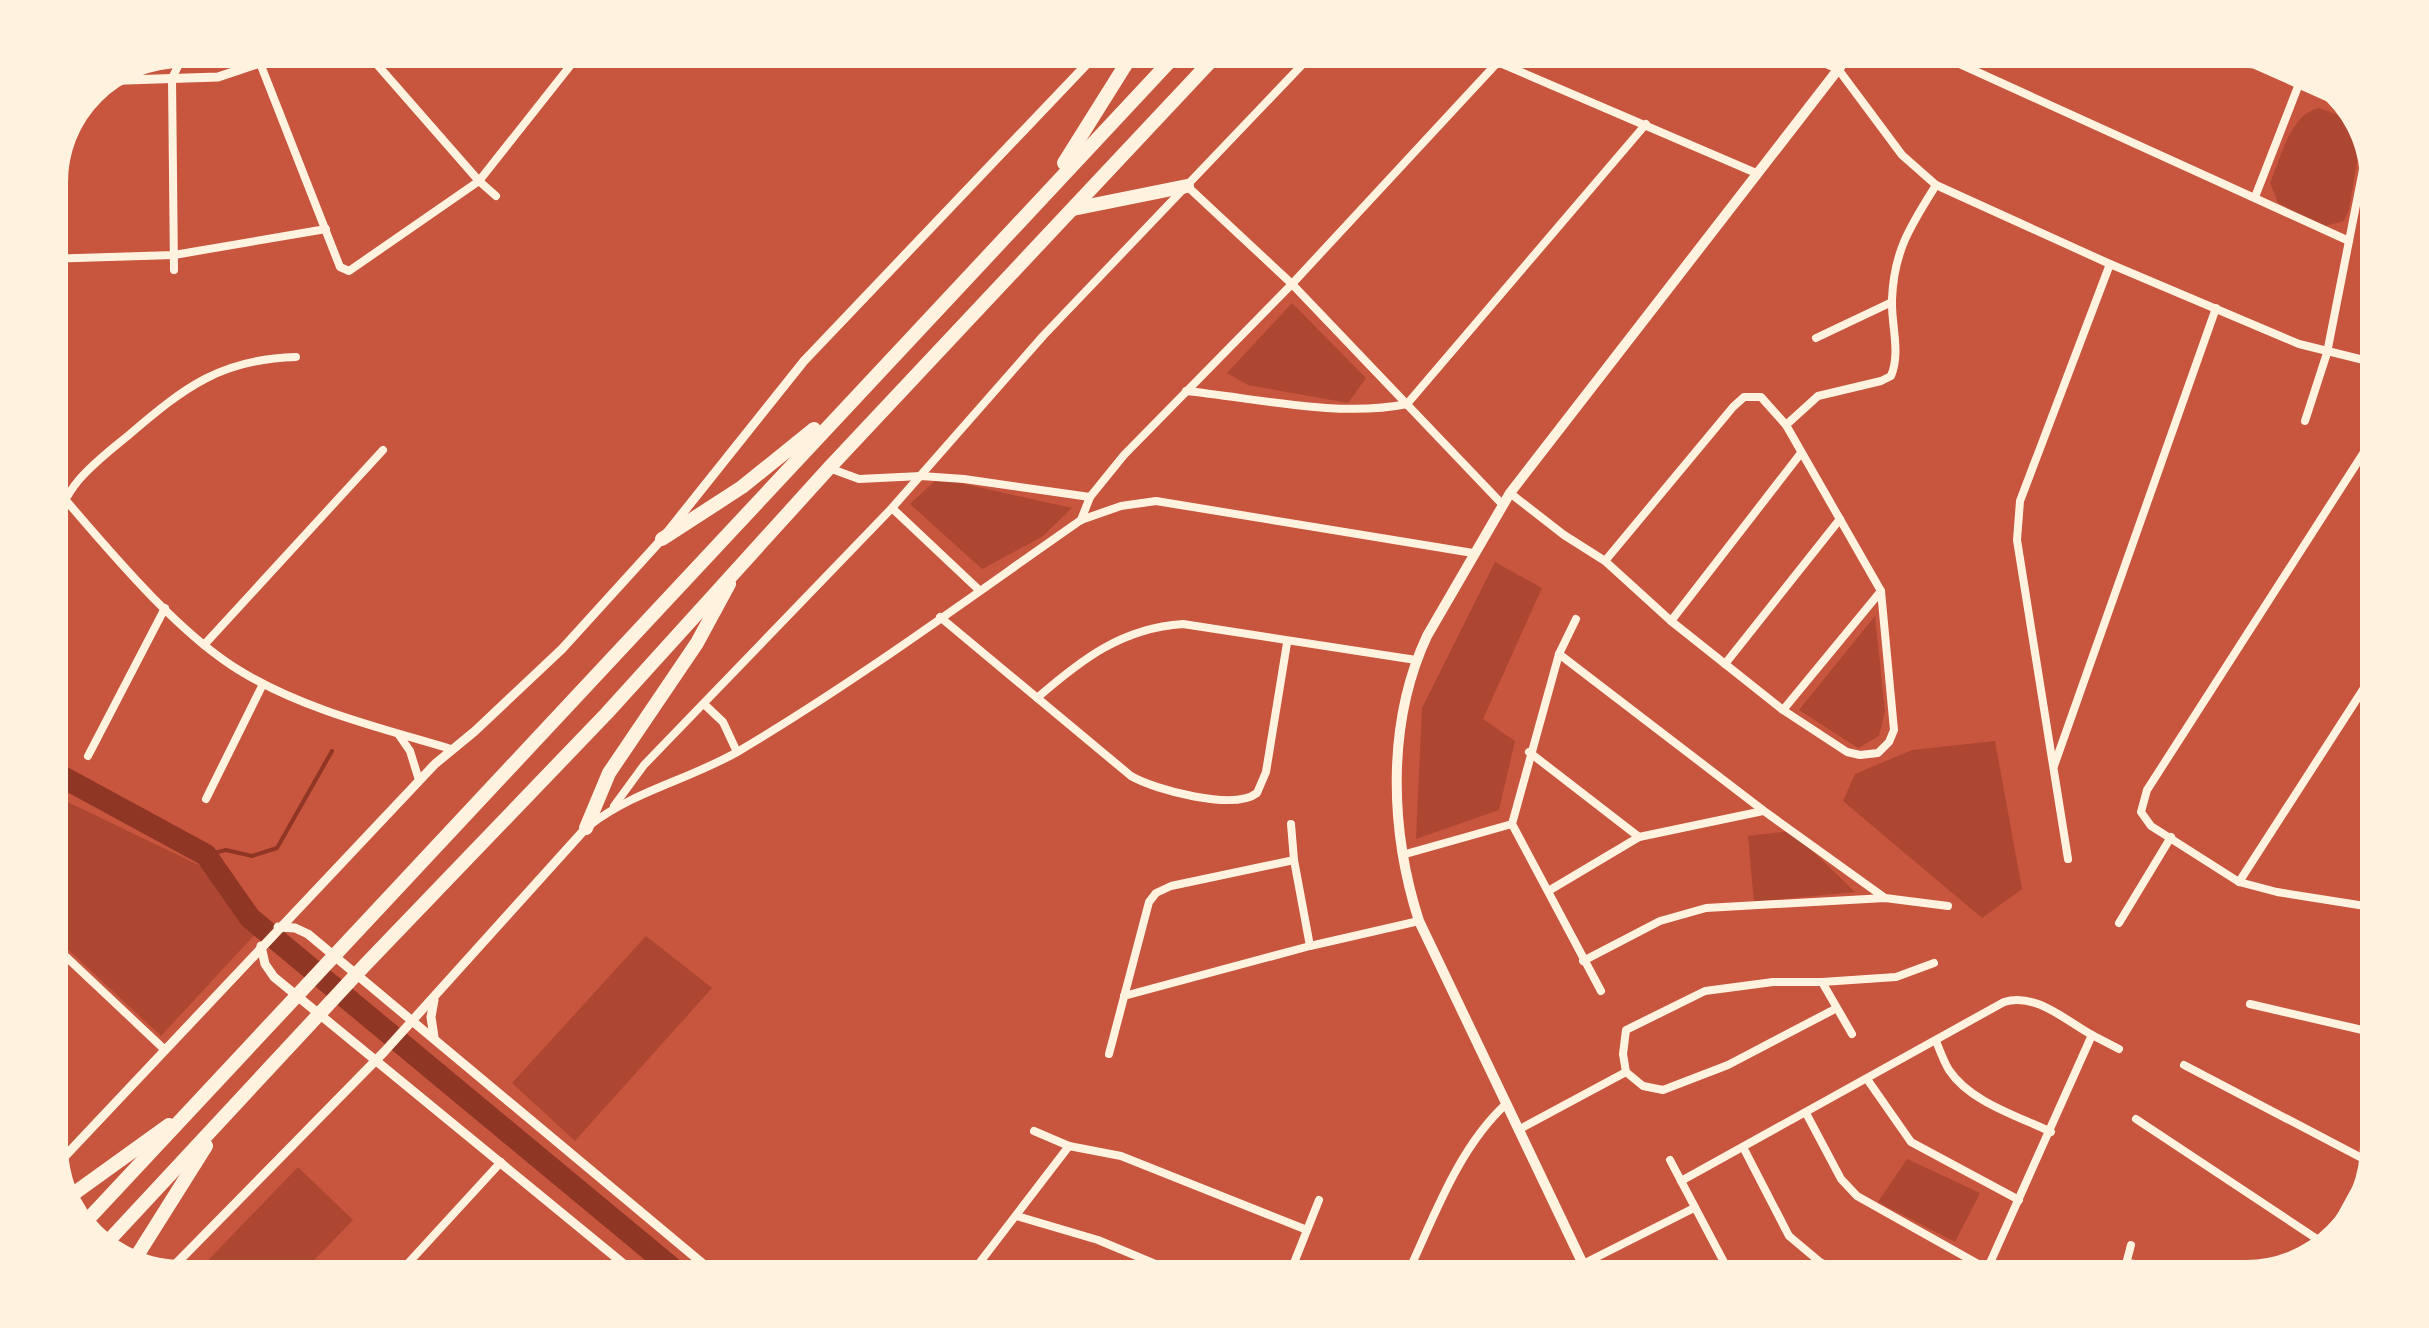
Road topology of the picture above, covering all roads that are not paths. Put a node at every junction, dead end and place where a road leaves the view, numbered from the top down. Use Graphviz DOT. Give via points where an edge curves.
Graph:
graph roads {
  1 [pos="180,62"];
  2 [pos="375,62"];
  3 [pos="571,62"];
  4 [pos="1089,62"];
  5 [pos="1128,62"];
  6 [pos="1170,62"];
  7 [pos="1210,62"];
  8 [pos="1305,62"];
  9 [pos="1821,62"];
  10 [pos="1844,62"];
  11 [pos="1956,62"];
  12 [pos="2250,62"];
  13 [pos="260,63"];
  14 [pos="1497,63"];
  15 [pos="1838,69"];
  16 [pos="172,78"];
  17 [pos="122,80"];
  18 [pos="2299,84"];
  19 [pos="2335,101"];
  20 [pos="1646,124"];
  21 [pos="2364,163"];
  22 [pos="2363,170"];
  23 [pos="1756,174"];
  24 [pos="479,181"];
  25 [pos="1936,185"];
  26 [pos="1187,186"];
  27 [pos="496,196"];
  28 [pos="2255,197"];
  29 [pos="1038,200"];
  30 [pos="1072,209"];
  31 [pos="326,228"];
  32 [pos="2350,241"];
  33 [pos="174,255"];
  34 [pos="63,258"];
  35 [pos="2110,264"];
  36 [pos="174,270"];
  37 [pos="1292,284"];
  38 [pos="1892,302"];
  39 [pos="2216,308"];
  40 [pos="1816,338"];
  41 [pos="2328,352"];
  42 [pos="296,357"];
  43 [pos="2366,361"];
  44 [pos="1186,390"];
  45 [pos="857,394"];
  46 [pos="1407,404"];
  47 [pos="2306,420"];
  48 [pos="1786,425"];
  49 [pos="2366,449"];
  50 [pos="383,450"];
  51 [pos="1802,453"];
  52 [pos="829,468"];
  53 [pos="920,476"];
  54 [pos="1510,492"];
  55 [pos="63,497"];
  56 [pos="1090,497"];
  57 [pos="65,499"];
  58 [pos="63,504"];
  59 [pos="1502,504"];
  60 [pos="892,508"];
  61 [pos="1840,519"];
  62 [pos="1081,520"];
  63 [pos="662,540"];
  64 [pos="1474,553"];
  65 [pos="1605,561"];
  66 [pos="738,566"];
  67 [pos="979,590"];
  68 [pos="1881,591"];
  69 [pos="165,608"];
  70 [pos="940,618"];
  71 [pos="1576,618"];
  72 [pos="1671,620"];
  73 [pos="1287,642"];
  74 [pos="204,646"];
  75 [pos="1558,654"];
  76 [pos="1416,660"];
  77 [pos="1725,664"];
  78 [pos="264,684"];
  79 [pos="2366,685"];
  80 [pos="1037,698"];
  81 [pos="704,704"];
  82 [pos="1782,710"];
  83 [pos="399,734"];
  84 [pos="451,749"];
  85 [pos="737,752"];
  86 [pos="1529,752"];
  87 [pos="88,756"];
  88 [pos="2052,770"];
  89 [pos="419,780"];
  90 [pos="206,799"];
  91 [pos="614,806"];
  92 [pos="1764,811"];
  93 [pos="1291,824"];
  94 [pos="1512,824"];
  95 [pos="586,828"];
  96 [pos="2171,836"];
  97 [pos="1639,838"];
  98 [pos="1402,855"];
  99 [pos="2068,859"];
  100 [pos="1294,860"];
  101 [pos="2239,882"];
  102 [pos="1550,890"];
  103 [pos="1885,898"];
  104 [pos="1948,906"];
  105 [pos="2366,906"];
  106 [pos="1419,921"];
  107 [pos="2119,923"];
  108 [pos="278,928"];
  109 [pos="262,944"];
  110 [pos="1310,946"];
  111 [pos="63,955"];
  112 [pos="67,959"];
  113 [pos="1582,961"];
  114 [pos="63,963"];
  115 [pos="1934,963"];
  116 [pos="1822,982"];
  117 [pos="1600,992"];
  118 [pos="1124,996"];
  119 [pos="435,997"];
  120 [pos="2250,1004"];
  121 [pos="1835,1009"];
  122 [pos="414,1020"];
  123 [pos="2366,1031"];
  124 [pos="1852,1034"];
  125 [pos="2092,1035"];
  126 [pos="434,1037"];
  127 [pos="1936,1041"];
  128 [pos="2119,1049"];
  129 [pos="164,1050"];
  130 [pos="1110,1054"];
  131 [pos="374,1062"];
  132 [pos="2184,1065"];
  133 [pos="1626,1072"];
  134 [pos="389,1074"];
  135 [pos="362,1075"];
  136 [pos="1867,1078"];
  137 [pos="198,1104"];
  138 [pos="1506,1104"];
  139 [pos="1806,1114"];
  140 [pos="225,1115"];
  141 [pos="2136,1119"];
  142 [pos="1518,1130"];
  143 [pos="1034,1131"];
  144 [pos="2050,1132"];
  145 [pos="1069,1146"];
  146 [pos="1743,1148"];
  147 [pos="64,1158"];
  148 [pos="1670,1160"];
  149 [pos="2365,1160"];
  150 [pos="500,1162"];
  151 [pos="1681,1181"];
  152 [pos="73,1194"];
  153 [pos="1319,1200"];
  154 [pos="2019,1200"];
  155 [pos="1694,1208"];
  156 [pos="1016,1216"];
  157 [pos="88,1219"];
  158 [pos="1308,1230"];
  159 [pos="109,1240"];
  160 [pos="2320,1240"];
  161 [pos="2132,1245"];
  162 [pos="137,1256"];
  163 [pos="2126,1262"];
  164 [pos="408,1264"];
  165 [pos="1583,1264"];
  166 [pos="176,1265"];
  167 [pos="410,1266"];
  168 [pos="625,1266"];
  169 [pos="706,1266"];
  170 [pos="977,1266"];
  171 [pos="1160,1266"];
  172 [pos="1293,1266"];
  173 [pos="1411,1266"];
  174 [pos="1726,1266"];
  175 [pos="1828,1266"];
  176 [pos="1982,1266"];
  177 [pos="1988,1266"];
  178 [pos="2125,1266"];
  179 [pos="2160,1266"];
  1 -- 16 [label="street"];
  2 -- 24 [label="street"];
  3 -- 24 [label="street"];
  4 -- 63 [label="street" via="804,361"];
  5 -- 29 [label="highway"];
  6 -- 29 [label="highway"];
  7 -- 30 [label="highway"];
  8 -- 26 [label="street"];
  9 -- 15 [label="street"];
  10 -- 15 [label="main road"];
  11 -- 28 [label="street"];
  12 -- 18 [label="street"];
  13 -- 16 [label="street" via="218,77"];
  13 -- 31 [label="street"];
  14 -- 20 [label="street"];
  14 -- 37 [label="street"];
  15 -- 23 [label="main road"];
  15 -- 25 [label="street" via="1902,154"];
  16 -- 17 [label="street"];
  16 -- 33 [label="street"];
  18 -- 19 [label="street"];
  18 -- 28 [label="street"];
  20 -- 23 [label="street"];
  20 -- 46 [label="street"];
  21 -- 22 [label="street"];
  22 -- 32 [label="street"];
  23 -- 54 [label="main road"];
  24 -- 27 [label="street"];
  24 -- 31 [label="street" via="349,271 340,268"];
  25 -- 35 [label="street"];
  25 -- 38 [label="street" via="1899,248"];
  26 -- 30 [label="highway"];
  26 -- 37 [label="street"];
  26 -- 53 [label="street"];
  28 -- 32 [label="street"];
  29 -- 45 [label="highway"];
  30 -- 52 [label="highway"];
  31 -- 33 [label="street"];
  32 -- 41 [label="street"];
  33 -- 34 [label="street"];
  33 -- 36 [label="street"];
  35 -- 39 [label="street"];
  35 -- 88 [label="street" via="2016,518"];
  37 -- 44 [label="street"];
  37 -- 46 [label="street"];
  38 -- 40 [label="street"];
  38 -- 48 [label="street" via="1896,358 1890,376 1818,396"];
  39 -- 41 [label="street"];
  39 -- 88 [label="street"];
  41 -- 43 [label="street"];
  41 -- 47 [label="street"];
  42 -- 57 [label="street" via="236,365 198,380 94,464"];
  44 -- 46 [label="street" via="1353,409"];
  44 -- 56 [label="street"];
  45 -- 63 [label="highway" via="742,487"];
  45 -- 137 [label="highway"];
  46 -- 59 [label="street"];
  48 -- 51 [label="street"];
  48 -- 65 [label="street" via="1761,397 1744,397"];
  49 -- 96 [label="street" via="2147,790 2144,818"];
  50 -- 74 [label="street"];
  51 -- 61 [label="street"];
  51 -- 72 [label="street"];
  52 -- 53 [label="street" via="859,478"];
  52 -- 66 [label="highway"];
  53 -- 56 [label="street"];
  53 -- 60 [label="street"];
  54 -- 59 [label="main road"];
  54 -- 65 [label="street"];
  55 -- 57 [label="street"];
  56 -- 62 [label="street"];
  57 -- 58 [label="street"];
  57 -- 69 [label="street"];
  59 -- 64 [label="main road"];
  60 -- 67 [label="street"];
  60 -- 81 [label="street"];
  61 -- 68 [label="street"];
  61 -- 77 [label="street"];
  62 -- 64 [label="street" via="1156,501"];
  62 -- 67 [label="street"];
  63 -- 84 [label="street" via="562,648"];
  64 -- 76 [label="main road"];
  65 -- 72 [label="street"];
  66 -- 95 [label="highway" via="697,644 609,773"];
  66 -- 140 [label="highway"];
  67 -- 70 [label="street"];
  68 -- 82 [label="street"];
  68 -- 82 [label="street" via="1893,695 1889,742 1878,753 1860,755 1834,746"];
  69 -- 74 [label="street"];
  69 -- 87 [label="street"];
  70 -- 80 [label="street"];
  70 -- 85 [label="street"];
  71 -- 75 [label="street"];
  72 -- 77 [label="street"];
  73 -- 76 [label="street"];
  73 -- 80 [label="street" via="1161,625 1110,642"];
  73 -- 80 [label="street" via="1266,772 1251,798 1145,784"];
  74 -- 78 [label="street"];
  75 -- 86 [label="street"];
  75 -- 92 [label="street"];
  76 -- 98 [label="main road" via="1397,752"];
  77 -- 82 [label="street"];
  78 -- 83 [label="street"];
  78 -- 90 [label="street"];
  79 -- 101 [label="street"];
  81 -- 85 [label="street" via="723,722"];
  81 -- 91 [label="street"];
  83 -- 84 [label="street"];
  83 -- 89 [label="street"];
  84 -- 89 [label="street"];
  85 -- 91 [label="street"];
  86 -- 94 [label="street"];
  86 -- 97 [label="street"];
  88 -- 99 [label="street"];
  89 -- 108 [label="street"];
  91 -- 95 [label="street"];
  92 -- 97 [label="street"];
  92 -- 103 [label="street"];
  93 -- 100 [label="street"];
  94 -- 98 [label="street"];
  94 -- 102 [label="street"];
  95 -- 119 [label="street"];
  96 -- 101 [label="street"];
  96 -- 107 [label="street"];
  97 -- 102 [label="street"];
  98 -- 106 [label="main road"];
  100 -- 110 [label="street"];
  100 -- 118 [label="street" via="1156,893 1143,916"];
  101 -- 105 [label="street"];
  102 -- 113 [label="street"];
  103 -- 104 [label="street"];
  103 -- 113 [label="street" via="1706,908"];
  106 -- 110 [label="street"];
  106 -- 138 [label="main road"];
  108 -- 109 [label="street"];
  108 -- 122 [label="street" via="308,934"];
  109 -- 129 [label="street"];
  109 -- 131 [label="street" via="274,977"];
  110 -- 118 [label="street"];
  111 -- 112 [label="street"];
  112 -- 114 [label="street"];
  112 -- 129 [label="street"];
  113 -- 117 [label="street"];
  115 -- 116 [label="street" via="1896,977"];
  116 -- 121 [label="street"];
  116 -- 133 [label="street" via="1705,991 1626,1030"];
  118 -- 130 [label="street"];
  119 -- 122 [label="street"];
  119 -- 126 [label="street"];
  120 -- 123 [label="street"];
  121 -- 124 [label="street"];
  121 -- 133 [label="street" via="1728,1065 1663,1090 1643,1086"];
  122 -- 126 [label="street"];
  122 -- 131 [label="street"];
  125 -- 127 [label="street" via="2018,998"];
  125 -- 128 [label="street"];
  125 -- 144 [label="street"];
  126 -- 169 [label="street"];
  127 -- 136 [label="street"];
  127 -- 144 [label="street" via="1959,1082"];
  129 -- 147 [label="street"];
  131 -- 134 [label="street"];
  131 -- 135 [label="street"];
  132 -- 149 [label="street"];
  133 -- 142 [label="street"];
  134 -- 135 [label="street"];
  134 -- 150 [label="street"];
  135 -- 166 [label="street"];
  136 -- 139 [label="street"];
  136 -- 154 [label="street" via="1910,1142"];
  137 -- 152 [label="highway"];
  137 -- 157 [label="highway"];
  138 -- 142 [label="main road"];
  138 -- 173 [label="street" via="1467,1153"];
  139 -- 146 [label="street"];
  139 -- 176 [label="street" via="1856,1196"];
  140 -- 159 [label="highway"];
  140 -- 162 [label="highway"];
  141 -- 160 [label="street"];
  142 -- 165 [label="main road"];
  143 -- 145 [label="street"];
  144 -- 154 [label="street"];
  145 -- 156 [label="street"];
  145 -- 158 [label="street" via="1121,1156"];
  146 -- 151 [label="street"];
  146 -- 175 [label="street" via="1789,1236"];
  148 -- 151 [label="street"];
  150 -- 164 [label="street"];
  150 -- 168 [label="street"];
  151 -- 155 [label="street"];
  153 -- 158 [label="street"];
  154 -- 177 [label="street"];
  155 -- 165 [label="street"];
  155 -- 174 [label="street"];
  156 -- 170 [label="street"];
  156 -- 171 [label="street"];
  158 -- 172 [label="street"];
  161 -- 163 [label="street"];
  163 -- 178 [label="street"];
  163 -- 179 [label="street"];
  164 -- 167 [label="street"];
}
